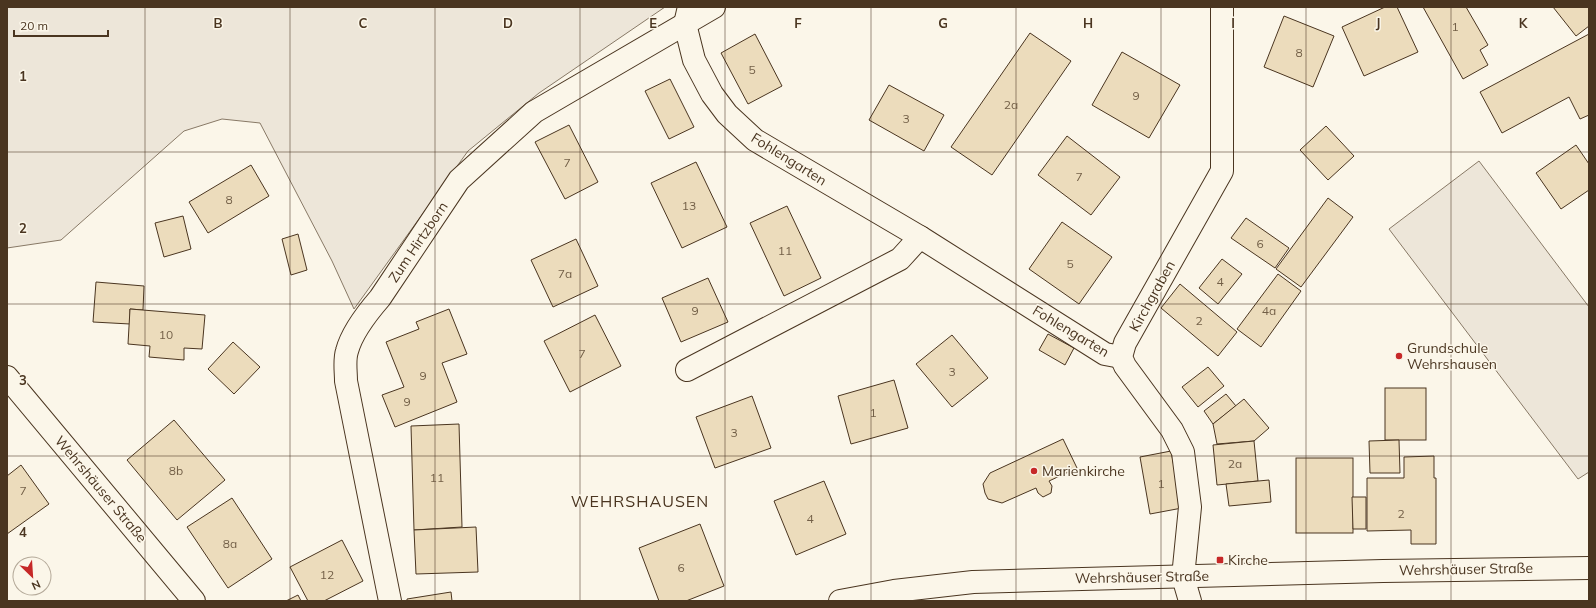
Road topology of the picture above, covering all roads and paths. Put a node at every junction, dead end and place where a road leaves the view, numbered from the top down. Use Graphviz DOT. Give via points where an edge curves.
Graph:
graph roads {
  1 [pos="714,7"];
  2 [pos="1222,7"];
  3 [pos="687,16"];
  4 [pos="920,237"];
  5 [pos="1121,357"];
  6 [pos="687,370"];
  7 [pos="7,377"];
  8 [pos="1589,568"];
  9 [pos="1183,577"];
  10 [pos="194,601"];
  11 [pos="390,601"];
  12 [pos="840,601"];
  13 [pos="1190,601"];
  1 -- 3 [label="street, Zum Hirtzborn"];
  2 -- 5 [label="street, Kirchgraben" via="1222,171 1126,343"];
  3 -- 4 [label="street, Fohlengarten" via="694,60 726,114 755,140"];
  3 -- 11 [label="street, Zum Hirtzborn" via="534,112 459,180 352,339 345,361 346,382"];
  4 -- 5 [label="street, Fohlengarten" via="1105,354"];
  4 -- 6 [label="street" via="900,259"];
  5 -- 9 [label="street" via="1172,430 1183,452 1190,507"];
  7 -- 10 [label="street, Wehrshäuser Straße"];
  8 -- 9 [label="street, Wehrshäuser Straße" via="1383,570"];
  9 -- 12 [label="street, Wehrshäuser Straße" via="973,582 894,591"];
  9 -- 13 [label="street"];
}
